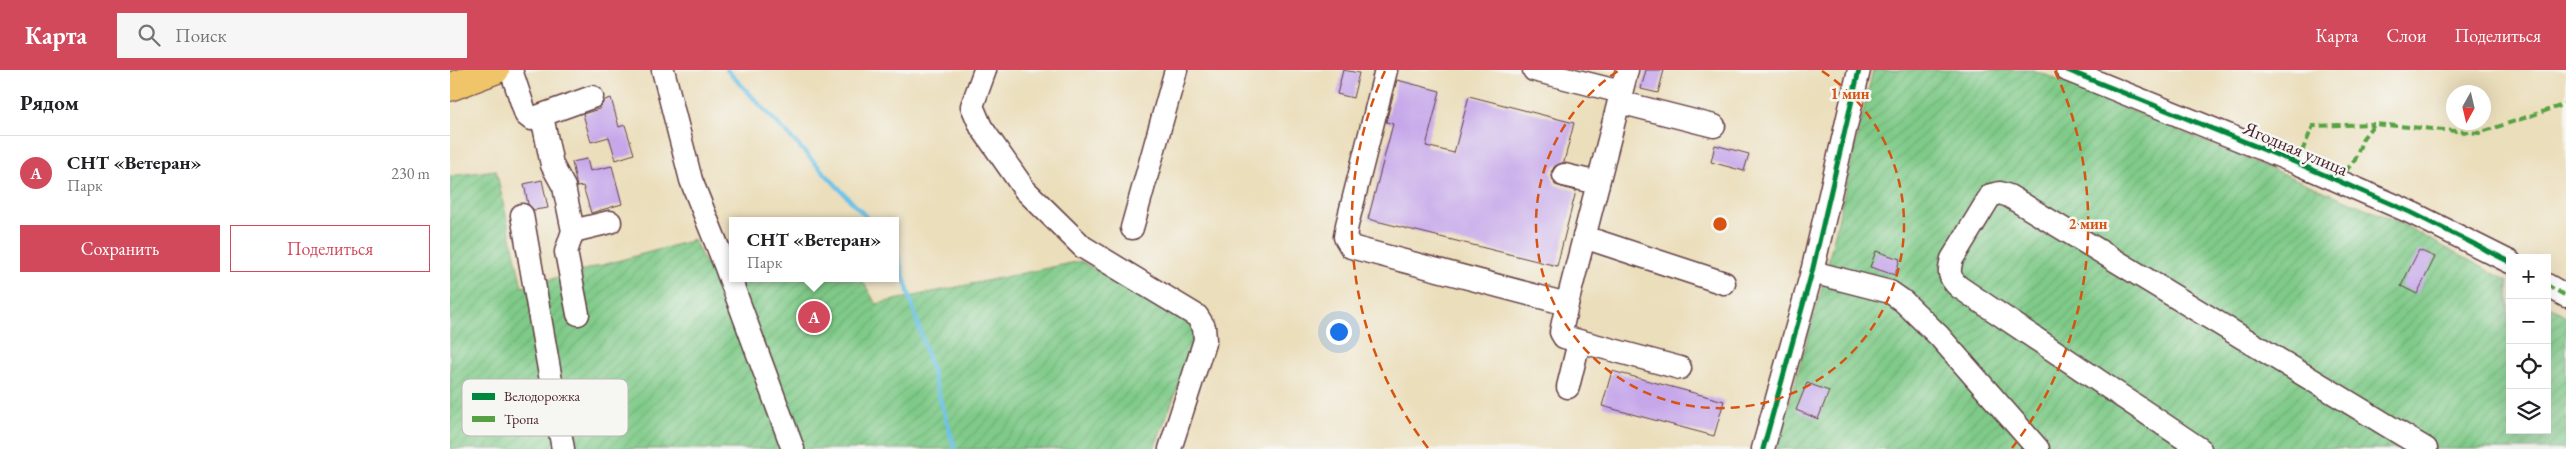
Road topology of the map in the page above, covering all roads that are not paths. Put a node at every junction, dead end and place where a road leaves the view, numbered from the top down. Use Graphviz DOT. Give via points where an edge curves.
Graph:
graph roads {
  1 [pos="663,70"];
  2 [pos="985,70"];
  3 [pos="1176,70"];
  4 [pos="1386,70"];
  5 [pos="1534,70"];
  6 [pos="1859,70"];
  7 [pos="2067,70"];
  8 [pos="495,71"];
  9 [pos="1623,81"];
  10 [pos="450,87"];
  11 [pos="592,97"];
  12 [pos="542,116"];
  13 [pos="1714,126"];
  14 [pos="1564,175"];
  15 [pos="1598,183"];
  16 [pos="522,215"];
  17 [pos="610,222"];
  18 [pos="1132,228"];
  19 [pos="573,231"];
  20 [pos="1584,237"];
  21 [pos="2506,260"];
  22 [pos="1812,272"];
  23 [pos="729,276"];
  24 [pos="731,282"];
  25 [pos="1724,283"];
  26 [pos="2551,287"];
  27 [pos="2566,296"];
  28 [pos="1567,304"];
  29 [pos="578,314"];
  30 [pos="1580,342"];
  31 [pos="1680,368"];
  32 [pos="551,379"];
  33 [pos="1568,387"];
  34 [pos="561,436"];
  35 [pos="1766,439"];
  36 [pos="563,449"];
  37 [pos="793,449"];
  38 [pos="1170,449"];
  39 [pos="1782,449"];
  40 [pos="2038,449"];
  41 [pos="2200,449"];
  42 [pos="2426,449"];
  1 -- 23 [label="street" via="691,180"];
  2 -- 38 [label="street" via="972,106 981,127 1025,190 1083,247 1197,316 1204,327 1205,340"];
  3 -- 18 [label="street"];
  4 -- 28 [label="street" via="1347,225 1345,237 1351,247"];
  5 -- 9 [label="street"];
  6 -- 22 [label="street"];
  7 -- 21 [label="street, Ягодная улица" via="2297,163 2410,212"];
  8 -- 10 [label="main road"];
  8 -- 12 [label="street" via="528,118"];
  9 -- 13 [label="street"];
  9 -- 15 [label="street"];
  11 -- 12 [label="street"];
  12 -- 19 [label="street" via="552,165 564,186"];
  14 -- 15 [label="street"];
  15 -- 20 [label="street"];
  16 -- 32 [label="street"];
  17 -- 19 [label="street"];
  19 -- 29 [label="street" via="566,252"];
  20 -- 25 [label="street"];
  20 -- 28 [label="street"];
  22 -- 35 [label="street"];
  22 -- 40 [label="street" via="1890,292 1904,301"];
  24 -- 37 [label="street"];
  26 -- 27 [label="street"];
  28 -- 30 [label="street" via="1561,332 1564,337"];
  30 -- 31 [label="street"];
  30 -- 33 [label="street"];
  34 -- 36 [label="street"];
  35 -- 39 [label="street"];
  41 -- 42 [label="street" via="1951,280 1952,259 1991,195 2000,193 2017,201"];
}
